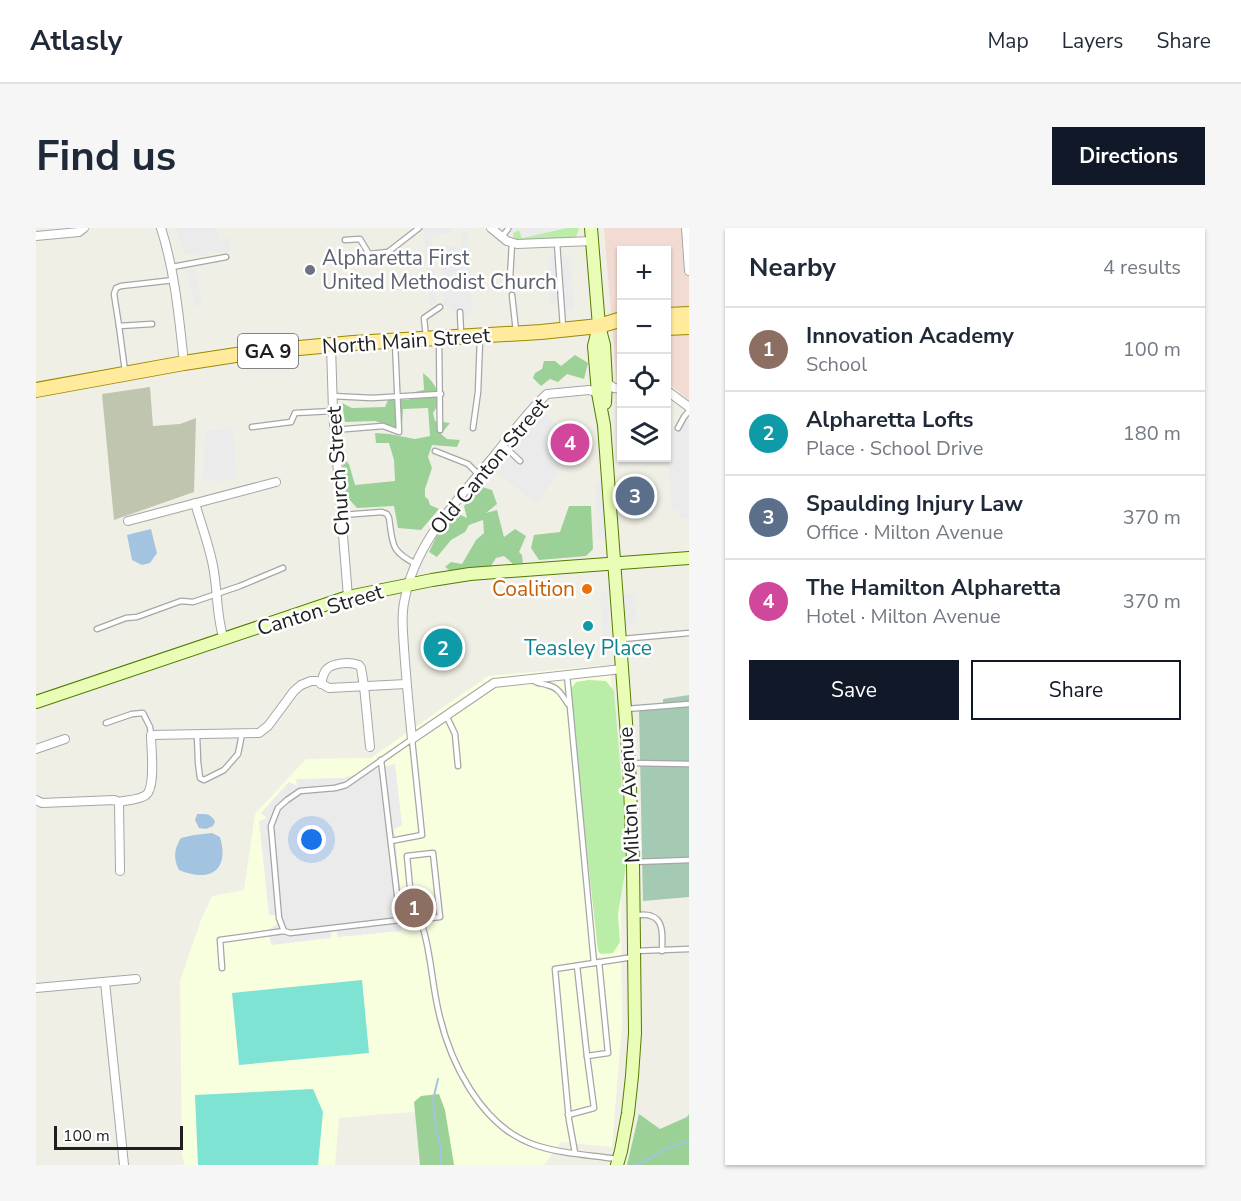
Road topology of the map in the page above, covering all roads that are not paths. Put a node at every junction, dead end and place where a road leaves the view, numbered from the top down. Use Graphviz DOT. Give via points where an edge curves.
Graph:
graph roads {
  1 [pos="84,228"];
  2 [pos="161,228"];
  3 [pos="419,228"];
  4 [pos="491,228"];
  5 [pos="591,228"];
  6 [pos="686,228"];
  7 [pos="508,229"];
  8 [pos="36,236"];
  9 [pos="502,237"];
  10 [pos="345,240"];
  11 [pos="592,241"];
  12 [pos="512,243"];
  13 [pos="557,243"];
  14 [pos="226,257"];
  15 [pos="171,267"];
  16 [pos="689,271"];
  17 [pos="510,278"];
  18 [pos="174,280"];
  19 [pos="512,295"];
  20 [pos="440,307"];
  21 [pos="460,312"];
  22 [pos="689,314"];
  23 [pos="671,315"];
  24 [pos="617,320"];
  25 [pos="152,324"];
  26 [pos="119,326"];
  27 [pos="598,326"];
  28 [pos="689,327"];
  29 [pos="671,328"];
  30 [pos="617,329"];
  31 [pos="563,330"];
  32 [pos="516,334"];
  33 [pos="480,336"];
  34 [pos="461,337"];
  35 [pos="433,339"];
  36 [pos="395,340"];
  37 [pos="331,345"];
  38 [pos="184,363"];
  39 [pos="125,374"];
  40 [pos="606,382"];
  41 [pos="617,388"];
  42 [pos="36,390"];
  43 [pos="598,393"];
  44 [pos="441,394"];
  45 [pos="671,394"];
  46 [pos="332,396"];
  47 [pos="398,397"];
  48 [pos="689,409"];
  49 [pos="333,411"];
  50 [pos="604,425"];
  51 [pos="252,427"];
  52 [pos="473,428"];
  53 [pos="678,428"];
  54 [pos="334,430"];
  55 [pos="440,430"];
  56 [pos="503,445"];
  57 [pos="435,451"];
  58 [pos="520,461"];
  59 [pos="479,475"];
  60 [pos="276,482"];
  61 [pos="195,503"];
  62 [pos="341,515"];
  63 [pos="129,521"];
  64 [pos="689,558"];
  65 [pos="613,563"];
  66 [pos="416,564"];
  67 [pos="283,568"];
  68 [pos="409,585"];
  69 [pos="216,594"];
  70 [pos="348,597"];
  71 [pos="97,628"];
  72 [pos="689,633"];
  73 [pos="620,639"];
  74 [pos="224,640"];
  75 [pos="622,669"];
  76 [pos="567,675"];
  77 [pos="530,679"];
  78 [pos="321,684"];
  79 [pos="406,684"];
  80 [pos="364,686"];
  81 [pos="36,702"];
  82 [pos="689,704"];
  83 [pos="570,706"];
  84 [pos="624,709"];
  85 [pos="446,715"];
  86 [pos="106,723"];
  87 [pos="242,734"];
  88 [pos="151,735"];
  89 [pos="197,735"];
  90 [pos="65,739"];
  91 [pos="412,739"];
  92 [pos="370,747"];
  93 [pos="36,749"];
  94 [pos="381,760"];
  95 [pos="629,763"];
  96 [pos="689,764"];
  97 [pos="458,766"];
  98 [pos="36,800"];
  99 [pos="119,802"];
  100 [pos="391,841"];
  101 [pos="689,860"];
  102 [pos="633,862"];
  103 [pos="120,871"];
  104 [pos="634,915"];
  105 [pos="400,920"];
  106 [pos="413,920"];
  107 [pos="284,931"];
  108 [pos="689,949"];
  109 [pos="663,951"];
  110 [pos="634,954"];
  111 [pos="597,963"];
  112 [pos="577,966"];
  113 [pos="222,968"];
  114 [pos="135,979"];
  115 [pos="105,982"];
  116 [pos="36,988"];
  117 [pos="587,1056"];
  118 [pos="568,1114"];
  119 [pos="575,1153"];
  120 [pos="618,1162"];
  121 [pos="124,1165"];
  1 -- 8 [label="street" via="79,232"];
  2 -- 15 [label="street"];
  3 -- 10 [label="lane" via="388,252 369,254 360,238"];
  4 -- 9 [label="street"];
  5 -- 11 [label="street"];
  6 -- 16 [label="street"];
  7 -- 9 [label="lane"];
  9 -- 12 [label="street"];
  11 -- 13 [label="street"];
  11 -- 27 [label="street"];
  12 -- 13 [label="street"];
  12 -- 17 [label="lane"];
  13 -- 31 [label="lane"];
  14 -- 15 [label="lane"];
  15 -- 18 [label="street"];
  18 -- 26 [label="lane" via="116,288"];
  18 -- 38 [label="street"];
  19 -- 32 [label="lane"];
  20 -- 35 [label="lane" via="424,318"];
  21 -- 34 [label="lane"];
  22 -- 23 [label="main road"];
  24 -- 27 [label="main road, GA 9"];
  25 -- 26 [label="lane"];
  26 -- 39 [label="lane"];
  27 -- 30 [label="main road, GA 9"];
  27 -- 31 [label="main road, North Main Street / GA 9"];
  27 -- 40 [label="street, Milton Avenue" via="604,345"];
  27 -- 43 [label="street, Milton Avenue" via="594,346"];
  28 -- 29 [label="main road"];
  31 -- 32 [label="main road, North Main Street / GA 9"];
  32 -- 33 [label="main road, North Main Street / GA 9"];
  33 -- 34 [label="main road, North Main Street / GA 9"];
  33 -- 52 [label="lane"];
  34 -- 35 [label="main road, North Main Street / GA 9"];
  35 -- 36 [label="main road, North Main Street / GA 9"];
  35 -- 44 [label="lane"];
  36 -- 37 [label="main road, North Main Street / GA 9"];
  36 -- 47 [label="lane"];
  37 -- 38 [label="main road, North Main Street / GA 9"];
  37 -- 46 [label="street, Church Street"];
  38 -- 39 [label="main road, North Main Street / GA 9"];
  39 -- 42 [label="main road, North Main Street / GA 9"];
  40 -- 41 [label="street"];
  40 -- 50 [label="street, Milton Avenue"];
  43 -- 50 [label="street, Milton Avenue"];
  43 -- 56 [label="street, Old Canton Street" via="589,390 547,394"];
  44 -- 47 [label="lane"];
  44 -- 55 [label="lane"];
  45 -- 48 [label="street"];
  46 -- 47 [label="lane"];
  46 -- 49 [label="street, Church Street"];
  47 -- 54 [label="lane" via="399,432 384,426"];
  48 -- 53 [label="lane"];
  49 -- 51 [label="lane" via="295,413 291,422"];
  49 -- 54 [label="street, Church Street"];
  50 -- 65 [label="street, Milton Avenue"];
  54 -- 62 [label="street, Church Street"];
  56 -- 58 [label="lane"];
  56 -- 59 [label="street, Old Canton Street"];
  57 -- 59 [label="lane" via="468,464"];
  59 -- 66 [label="street, Old Canton Street" via="427,541"];
  60 -- 61 [label="street"];
  61 -- 63 [label="street"];
  61 -- 69 [label="street" via="214,568"];
  62 -- 66 [label="lane" via="387,514 393,547"];
  62 -- 70 [label="street, Church Street"];
  64 -- 65 [label="street, Canton Street"];
  65 -- 68 [label="street, Canton Street" via="488,572"];
  65 -- 73 [label="street, Milton Avenue"];
  66 -- 68 [label="street, Old Canton Street"];
  67 -- 69 [label="lane"];
  68 -- 70 [label="street, Canton Street"];
  68 -- 79 [label="street, Old Canton Street" via="403,615"];
  69 -- 71 [label="lane"];
  69 -- 74 [label="street"];
  70 -- 74 [label="street, Canton Street"];
  72 -- 73 [label="lane"];
  73 -- 75 [label="street, Milton Avenue"];
  74 -- 81 [label="street, Canton Street"];
  75 -- 76 [label="street"];
  75 -- 84 [label="street, Milton Avenue"];
  76 -- 77 [label="street"];
  76 -- 83 [label="lane"];
  77 -- 83 [label="lane" via="558,689"];
  77 -- 85 [label="street" via="494,682"];
  78 -- 80 [label="street" via="329,688"];
  78 -- 80 [label="street" via="333,665 355,663 361,668"];
  78 -- 87 [label="street" via="311,681 301,685 263,731"];
  79 -- 80 [label="street"];
  79 -- 91 [label="street, Old Canton Street"];
  80 -- 92 [label="street"];
  82 -- 84 [label="lane"];
  83 -- 111 [label="lane"];
  84 -- 95 [label="street, Milton Avenue"];
  85 -- 91 [label="street"];
  85 -- 97 [label="lane" via="455,734"];
  86 -- 88 [label="lane" via="143,713"];
  87 -- 89 [label="street"];
  87 -- 89 [label="lane" via="238,754 224,770 204,780 200,778"];
  88 -- 89 [label="street"];
  88 -- 99 [label="street" via="152,786 140,798"];
  90 -- 93 [label="street"];
  91 -- 94 [label="lane"];
  91 -- 100 [label="lane" via="422,835"];
  94 -- 100 [label="lane"];
  94 -- 107 [label="lane" via="345,785 300,791 278,808 271,826 279,918"];
  95 -- 96 [label="lane"];
  95 -- 102 [label="street, Milton Avenue"];
  98 -- 99 [label="street"];
  99 -- 103 [label="street"];
  100 -- 105 [label="lane"];
  101 -- 102 [label="lane"];
  102 -- 104 [label="street, Milton Avenue"];
  104 -- 109 [label="lane" via="651,915 657,920"];
  104 -- 110 [label="street, Milton Avenue"];
  105 -- 106 [label="lane"];
  105 -- 107 [label="lane"];
  106 -- 106 [label="lane" via="407,856 433,853 440,917"];
  106 -- 119 [label="lane" via="423,928 426,937 446,1042 476,1098 495,1121 517,1137 535,1146"];
  107 -- 113 [label="lane" via="220,940"];
  108 -- 109 [label="lane"];
  109 -- 110 [label="lane"];
  110 -- 111 [label="lane"];
  110 -- 120 [label="street, Milton Avenue" via="632,1076"];
  111 -- 112 [label="lane"];
  111 -- 117 [label="lane" via="608,1053"];
  112 -- 117 [label="lane"];
  112 -- 118 [label="lane" via="555,969"];
  114 -- 115 [label="street"];
  115 -- 116 [label="street"];
  115 -- 121 [label="street"];
  117 -- 118 [label="lane" via="594,1108"];
  118 -- 119 [label="lane"];
  119 -- 120 [label="lane"];
}
